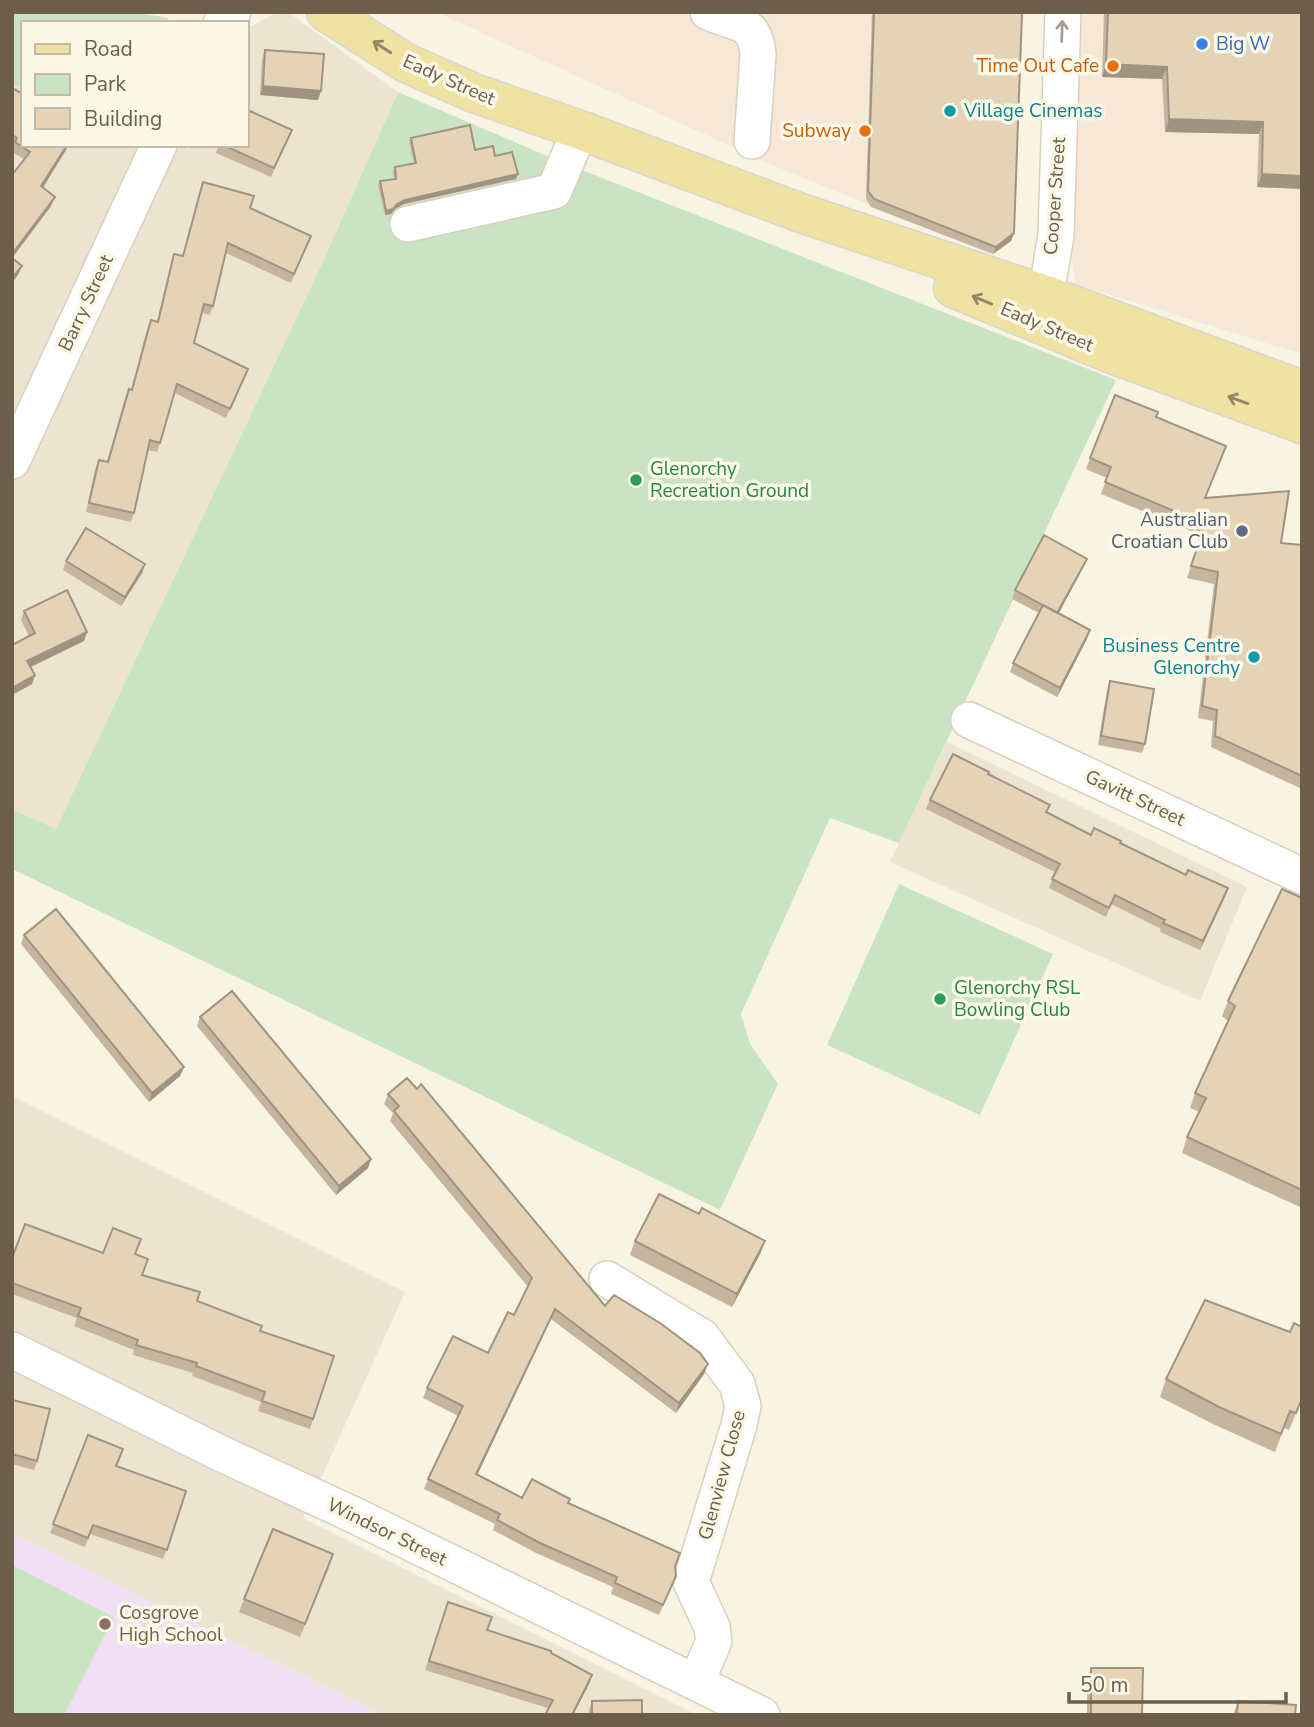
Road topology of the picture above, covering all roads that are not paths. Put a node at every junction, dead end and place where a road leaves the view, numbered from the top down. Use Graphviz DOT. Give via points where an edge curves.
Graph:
graph roads {
  1 [pos="326,12"];
  2 [pos="374,12"];
  3 [pos="708,12"];
  4 [pos="1063,12"];
  5 [pos="580,130"];
  6 [pos="752,141"];
  7 [pos="158,147"];
  8 [pos="801,213"];
  9 [pos="408,224"];
  10 [pos="1046,295"];
  11 [pos="1295,386"];
  12 [pos="1302,424"];
  13 [pos="12,461"];
  14 [pos="969,720"];
  15 [pos="1302,876"];
  16 [pos="607,1279"];
  17 [pos="12,1349"];
  18 [pos="696,1683"];
  19 [pos="762,1715"];
  5 -- 1 [label="main road, Eady Street, one-way" via="474,93 406,63"];
  2 -- 5 [label="main road, Eady Street"];
  3 -- 6 [label="street" via="745,25 757,41"];
  10 -- 4 [label="street, Cooper Street, one-way" via="1056,235"];
  5 -- 8 [label="main road, Eady Street"];
  5 -- 9 [label="street" via="554,191"];
  7 -- 13 [label="street, Barry Street"];
  8 -- 10 [label="main road, Eady Street"];
  12 -- 8 [label="main road, Eady Street, one-way" via="1112,354 908,269"];
  10 -- 11 [label="main road, Eady Street"];
  14 -- 15 [label="street, Gavitt Street"];
  16 -- 18 [label="street, Glenview Close" via="702,1337 737,1384 743,1406 691,1582 714,1641"];
  17 -- 18 [label="street, Windsor Street"];
  18 -- 19 [label="street, Windsor Street"];
}
